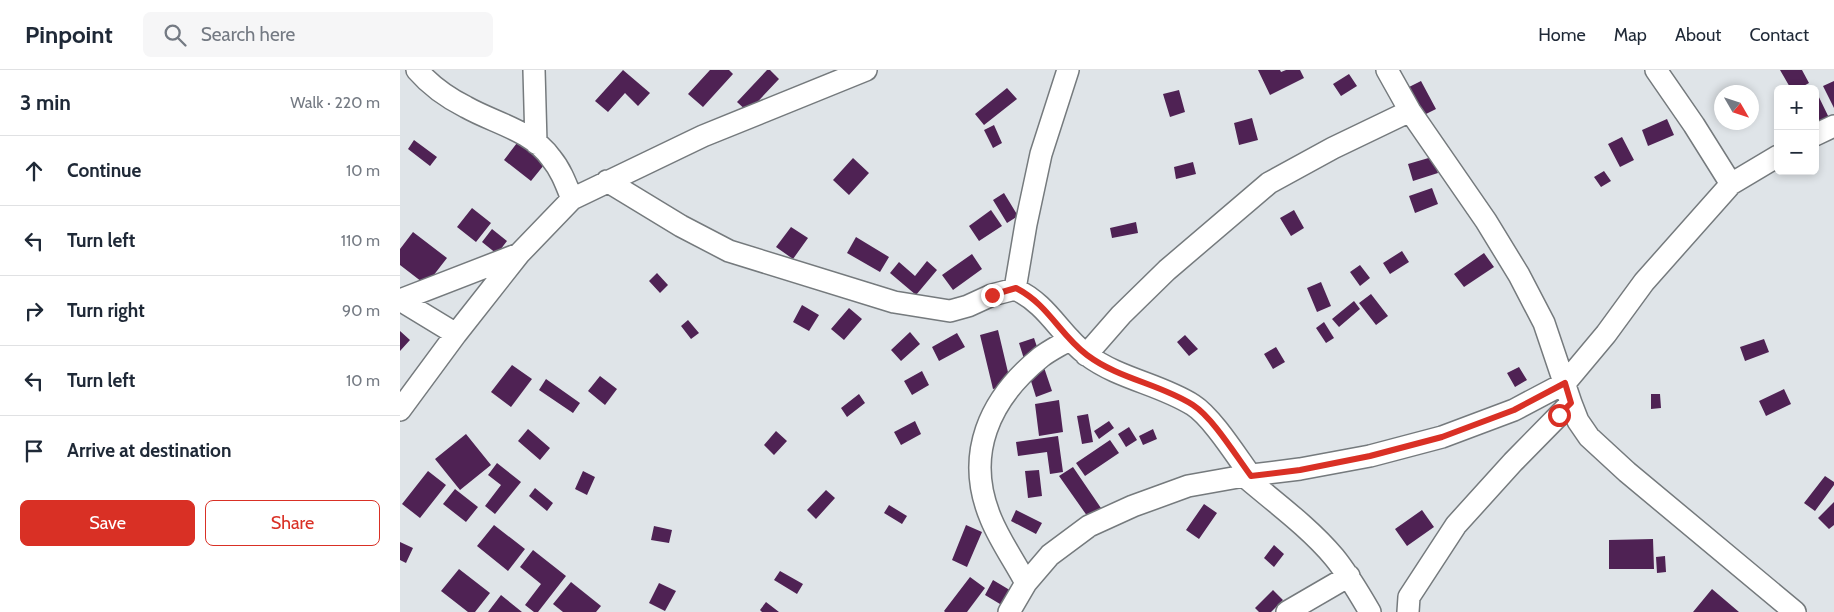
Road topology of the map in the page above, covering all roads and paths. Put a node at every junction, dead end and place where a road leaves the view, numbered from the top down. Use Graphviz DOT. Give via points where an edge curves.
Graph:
graph roads {
  1 [pos="417,70"];
  2 [pos="534,70"];
  3 [pos="866,70"];
  4 [pos="1068,70"];
  5 [pos="1387,70"];
  6 [pos="1656,70"];
  7 [pos="1410,111"];
  8 [pos="1834,126"];
  9 [pos="1819,133"];
  10 [pos="536,143"];
  11 [pos="1774,158"];
  12 [pos="607,181"];
  13 [pos="1732,184"];
  14 [pos="572,199"];
  15 [pos="519,254"];
  16 [pos="1016,288"];
  17 [pos="400,300"];
  18 [pos="456,334"];
  19 [pos="1070,339"];
  20 [pos="1086,355"];
  21 [pos="1568,393"];
  22 [pos="400,410"];
  23 [pos="1247,476"];
  24 [pos="1349,576"];
  25 [pos="1026,583"];
  26 [pos="1009,612"];
  27 [pos="1286,612"];
  28 [pos="1370,612"];
  29 [pos="1408,612"];
  30 [pos="1795,612"];
  1 -- 10 [label="street" via="465,107 518,131"];
  2 -- 10 [label="street"];
  3 -- 12 [label="street" via="703,136"];
  4 -- 16 [label="street" via="1041,154"];
  5 -- 7 [label="street"];
  6 -- 13 [label="street"];
  7 -- 20 [label="street" via="1269,183 1167,270"];
  7 -- 21 [label="street" via="1519,275 1544,323"];
  8 -- 9 [label="street"];
  10 -- 14 [label="street" via="550,156"];
  11 -- 13 [label="street"];
  12 -- 14 [label="street"];
  12 -- 16 [label="street" via="681,226 730,251 894,302 950,311"];
  13 -- 21 [label="street" via="1644,282"];
  14 -- 15 [label="street"];
  15 -- 17 [label="street"];
  15 -- 18 [label="street"];
  16 -- 19 [label="street" via="1030,296"];
  17 -- 18 [label="street"];
  18 -- 22 [label="street"];
  19 -- 20 [label="street"];
  19 -- 25 [label="street" via="1042,356 1018,378 995,407 981,442 979,479 991,518"];
  20 -- 23 [label="street" via="1107,368 1194,406 1211,422"];
  21 -- 23 [label="street" via="1442,437 1370,456 1300,470"];
  21 -- 29 [label="street" via="1513,462 1456,525 1409,597"];
  21 -- 30 [label="street" via="1578,421 1589,437"];
  23 -- 24 [label="street" via="1312,535"];
  23 -- 25 [label="street" via="1188,486 1088,526 1050,555"];
  24 -- 27 [label="street"];
  24 -- 28 [label="street"];
  25 -- 26 [label="street"];
}
